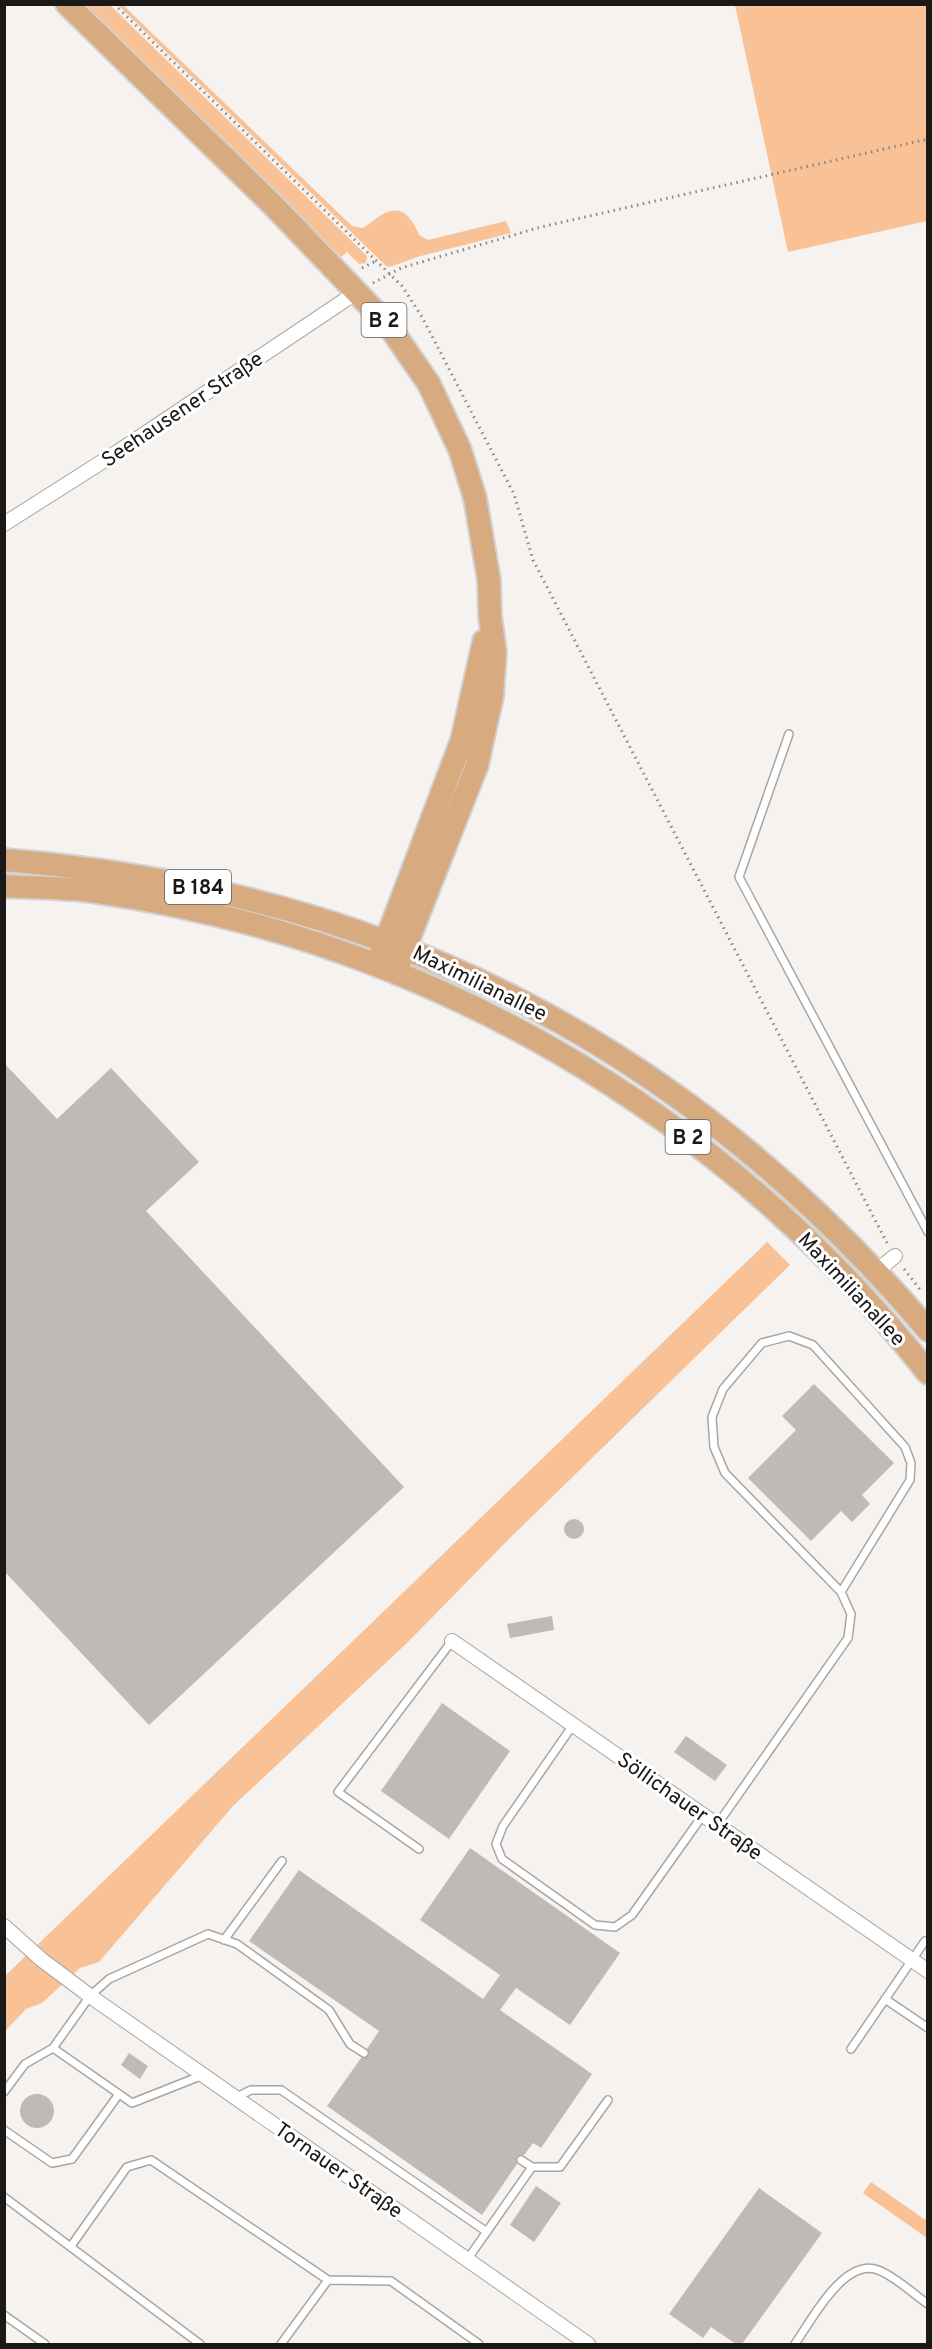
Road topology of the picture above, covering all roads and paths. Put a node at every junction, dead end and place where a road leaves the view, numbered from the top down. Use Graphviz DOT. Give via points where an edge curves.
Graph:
graph roads {
  1 [pos="68,4"];
  2 [pos="114,4"];
  3 [pos="927,138"];
  4 [pos="390,274"];
  5 [pos="357,292"];
  6 [pos="4,524"];
  7 [pos="789,734"];
  8 [pos="4,860"];
  9 [pos="4,886"];
  10 [pos="396,944"];
  11 [pos="387,968"];
  12 [pos="927,1232"];
  13 [pos="894,1256"];
  14 [pos="877,1272"];
  15 [pos="927,1300"];
  16 [pos="927,1330"];
  17 [pos="927,1373"];
  18 [pos="841,1592"];
  19 [pos="452,1641"];
  20 [pos="573,1725"];
  21 [pos="703,1815"];
  22 [pos="717,1825"];
  23 [pos="419,1849"];
  24 [pos="282,1861"];
  25 [pos="4,1926"];
  26 [pos="224,1940"];
  27 [pos="925,1941"];
  28 [pos="912,1960"];
  29 [pos="927,1971"];
  30 [pos="90,1996"];
  31 [pos="885,1999"];
  32 [pos="927,2028"];
  33 [pos="53,2048"];
  34 [pos="851,2049"];
  35 [pos="364,2053"];
  36 [pos="203,2075"];
  37 [pos="4,2092"];
  38 [pos="119,2094"];
  39 [pos="235,2097"];
  40 [pos="608,2100"];
  41 [pos="4,2130"];
  42 [pos="521,2160"];
  43 [pos="532,2167"];
  44 [pos="4,2197"];
  45 [pos="487,2232"];
  46 [pos="71,2247"];
  47 [pos="467,2260"];
  48 [pos="327,2280"];
  49 [pos="927,2304"];
  50 [pos="4,2315"];
  51 [pos="45,2344"];
  52 [pos="200,2344"];
  53 [pos="281,2344"];
  54 [pos="479,2344"];
  55 [pos="586,2344"];
  56 [pos="795,2344"];
  1 -- 5 [label="main road, B 2"];
  2 -- 4 [label="path"];
  3 -- 4 [label="path" via="541,227"];
  4 -- 13 [label="path" via="422,317 514,494 533,560"];
  5 -- 6 [label="street, Seehausener Straße"];
  5 -- 10 [label="main road, B 2" via="389,326 443,408 475,498 489,580 490,616 462,740"];
  7 -- 12 [label="lane" via="739,877"];
  8 -- 10 [label="main road, Maximilianallee / B 184" via="101,869 198,887"];
  9 -- 11 [label="main road, B 184" via="91,891 191,910 285,933"];
  10 -- 11 [label="main road, B 2"];
  10 -- 14 [label="main road, Maximilianallee / B 2" via="541,1011 679,1097 746,1148"];
  11 -- 17 [label="main road, Maximilianallee / B 2" via="523,1031 602,1077 678,1130 795,1227"];
  13 -- 14 [label="street, Maximilianallee"];
  13 -- 15 [label="path"];
  14 -- 16 [label="main road, Maximilianallee / B 2"];
  18 -- 18 [label="lane" via="725,1473 714,1447 712,1417 723,1389 762,1343 789,1336 813,1345 905,1447 911,1463 910,1480"];
  18 -- 22 [label="lane" via="851,1614 848,1638"];
  19 -- 20 [label="street, Söllichauer Straße"];
  19 -- 23 [label="lane" via="338,1792"];
  20 -- 21 [label="street, Söllichauer Straße"];
  20 -- 21 [label="lane" via="503,1826 496,1844 502,1859 595,1925 615,1927 632,1915"];
  21 -- 22 [label="street, Söllichauer Straße"];
  22 -- 28 [label="street, Söllichauer Straße"];
  24 -- 26 [label="lane"];
  25 -- 30 [label="street, Tornauer Straße"];
  26 -- 30 [label="lane" via="208,1934 109,1979"];
  26 -- 35 [label="lane" via="237,1944 329,2010 350,2044"];
  27 -- 28 [label="lane"];
  28 -- 29 [label="street, Söllichauer Straße"];
  28 -- 31 [label="lane"];
  30 -- 33 [label="lane"];
  30 -- 36 [label="street, Tornauer Straße"];
  31 -- 32 [label="lane"];
  31 -- 34 [label="lane"];
  33 -- 37 [label="lane" via="25,2064"];
  33 -- 38 [label="lane"];
  36 -- 38 [label="lane" via="132,2103"];
  36 -- 39 [label="street, Tornauer Straße"];
  38 -- 41 [label="lane" via="72,2159 52,2163"];
  39 -- 45 [label="lane" via="251,2090 281,2090"];
  39 -- 47 [label="street, Tornauer Straße"];
  40 -- 43 [label="lane" via="560,2168"];
  42 -- 43 [label="lane"];
  43 -- 45 [label="lane"];
  44 -- 46 [label="lane"];
  45 -- 47 [label="lane"];
  46 -- 48 [label="lane" via="127,2167 151,2160"];
  46 -- 52 [label="lane"];
  47 -- 55 [label="street, Tornauer Straße"];
  48 -- 53 [label="lane"];
  48 -- 54 [label="lane" via="391,2281"];
  49 -- 56 [label="lane" via="877,2269 855,2270 838,2283"];
  50 -- 51 [label="lane"];
}
